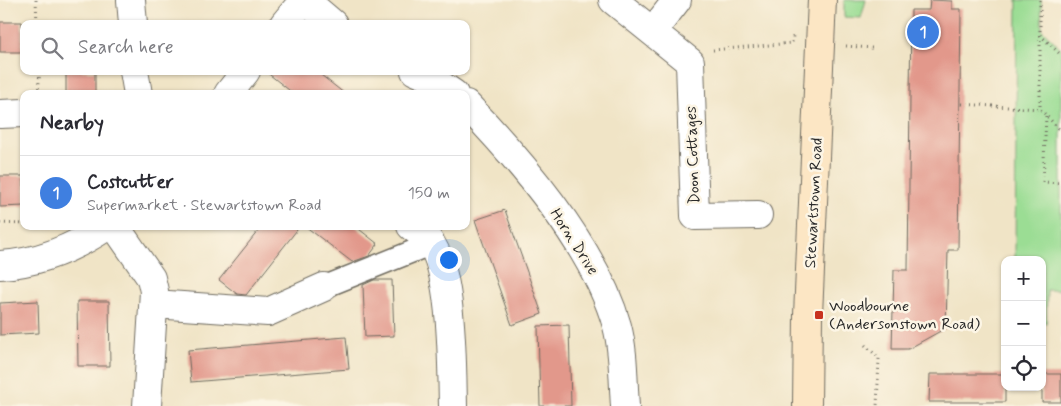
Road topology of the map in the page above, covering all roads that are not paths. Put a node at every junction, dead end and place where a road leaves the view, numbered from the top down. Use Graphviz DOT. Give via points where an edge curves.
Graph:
graph roads {
  1 [pos="131,0"];
  2 [pos="304,0"];
  3 [pos="613,0"];
  4 [pos="677,0"];
  5 [pos="822,0"];
  6 [pos="133,20"];
  7 [pos="287,20"];
  8 [pos="328,20"];
  9 [pos="653,31"];
  10 [pos="135,75"];
  11 [pos="424,75"];
  12 [pos="137,90"];
  13 [pos="448,90"];
  14 [pos="470,109"];
  15 [pos="20,113"];
  16 [pos="0,114"];
  17 [pos="758,215"];
  18 [pos="100,230"];
  19 [pos="117,230"];
  20 [pos="421,235"];
  21 [pos="0,265"];
  22 [pos="324,286"];
  23 [pos="154,304"];
  24 [pos="148,406"];
  25 [pos="453,406"];
  26 [pos="625,406"];
  27 [pos="807,406"];
  1 -- 6 [label="street"];
  2 -- 7 [label="street"];
  2 -- 8 [label="street"];
  3 -- 9 [label="street"];
  4 -- 9 [label="street"];
  5 -- 27 [label="main road, Stewartstown Road"];
  9 -- 17 [label="street, Doon Cottages" via="690,62 695,216"];
  10 -- 12 [label="street"];
  11 -- 13 [label="street"];
  14 -- 26 [label="street, Horn Drive" via="567,226 607,296 617,328"];
  15 -- 16 [label="street"];
  18 -- 21 [label="street" via="64,251 40,260"];
  19 -- 23 [label="street" via="151,278"];
  20 -- 22 [label="street"];
  20 -- 25 [label="street" via="442,269 451,329"];
  22 -- 23 [label="street" via="268,312"];
  23 -- 24 [label="street"];
}
